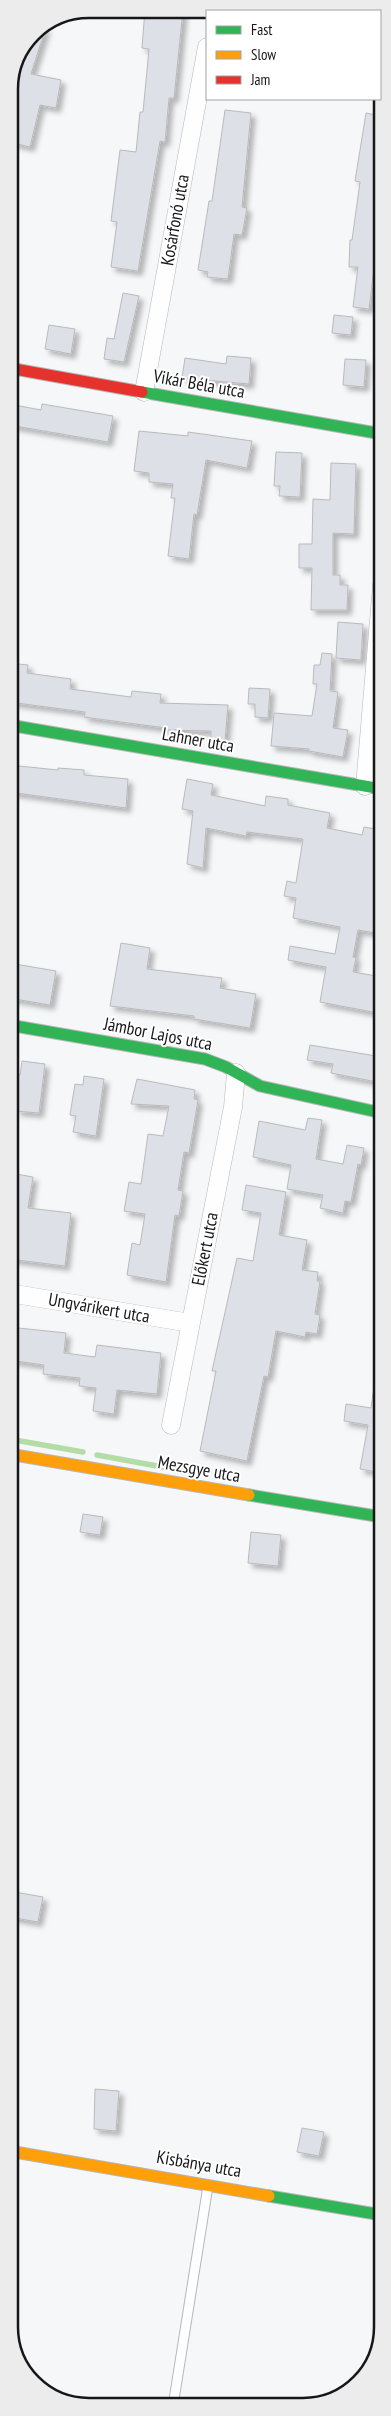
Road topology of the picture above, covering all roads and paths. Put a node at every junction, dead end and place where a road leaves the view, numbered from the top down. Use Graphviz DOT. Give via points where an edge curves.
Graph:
graph roads {
  1 [pos="206,52"];
  2 [pos="18,370"];
  3 [pos="144,392"];
  4 [pos="373,432"];
  5 [pos="373,688"];
  6 [pos="18,728"];
  7 [pos="365,786"];
  8 [pos="373,787"];
  9 [pos="18,1027"];
  10 [pos="236,1073"];
  11 [pos="373,1111"];
  12 [pos="18,1294"];
  13 [pos="190,1323"];
  14 [pos="171,1425"];
  15 [pos="18,1456"];
  16 [pos="374,1516"];
  17 [pos="18,2152"];
  18 [pos="208,2184"];
  19 [pos="374,2214"];
  20 [pos="174,2398"];
  1 -- 3 [label="street, Kosárfonó utca"];
  2 -- 3 [label="street, Vikár Béla utca"];
  3 -- 4 [label="street, Vikár Béla utca"];
  5 -- 7 [label="street"];
  6 -- 7 [label="street, Lahner utca"];
  7 -- 8 [label="street, Lahner utca"];
  9 -- 10 [label="street, Jámbor Lajos utca" via="205,1059"];
  10 -- 11 [label="street, Jámbor Lajos utca" via="260,1086"];
  10 -- 13 [label="street, Előkert utca" via="233,1107"];
  12 -- 13 [label="street, Ungvárikert utca"];
  13 -- 14 [label="street, Előkert utca"];
  15 -- 16 [label="street, Mezsgye utca"];
  17 -- 18 [label="street, Kisbánya utca"];
  18 -- 19 [label="street, Kisbánya utca"];
  18 -- 20 [label="lane"];
}
